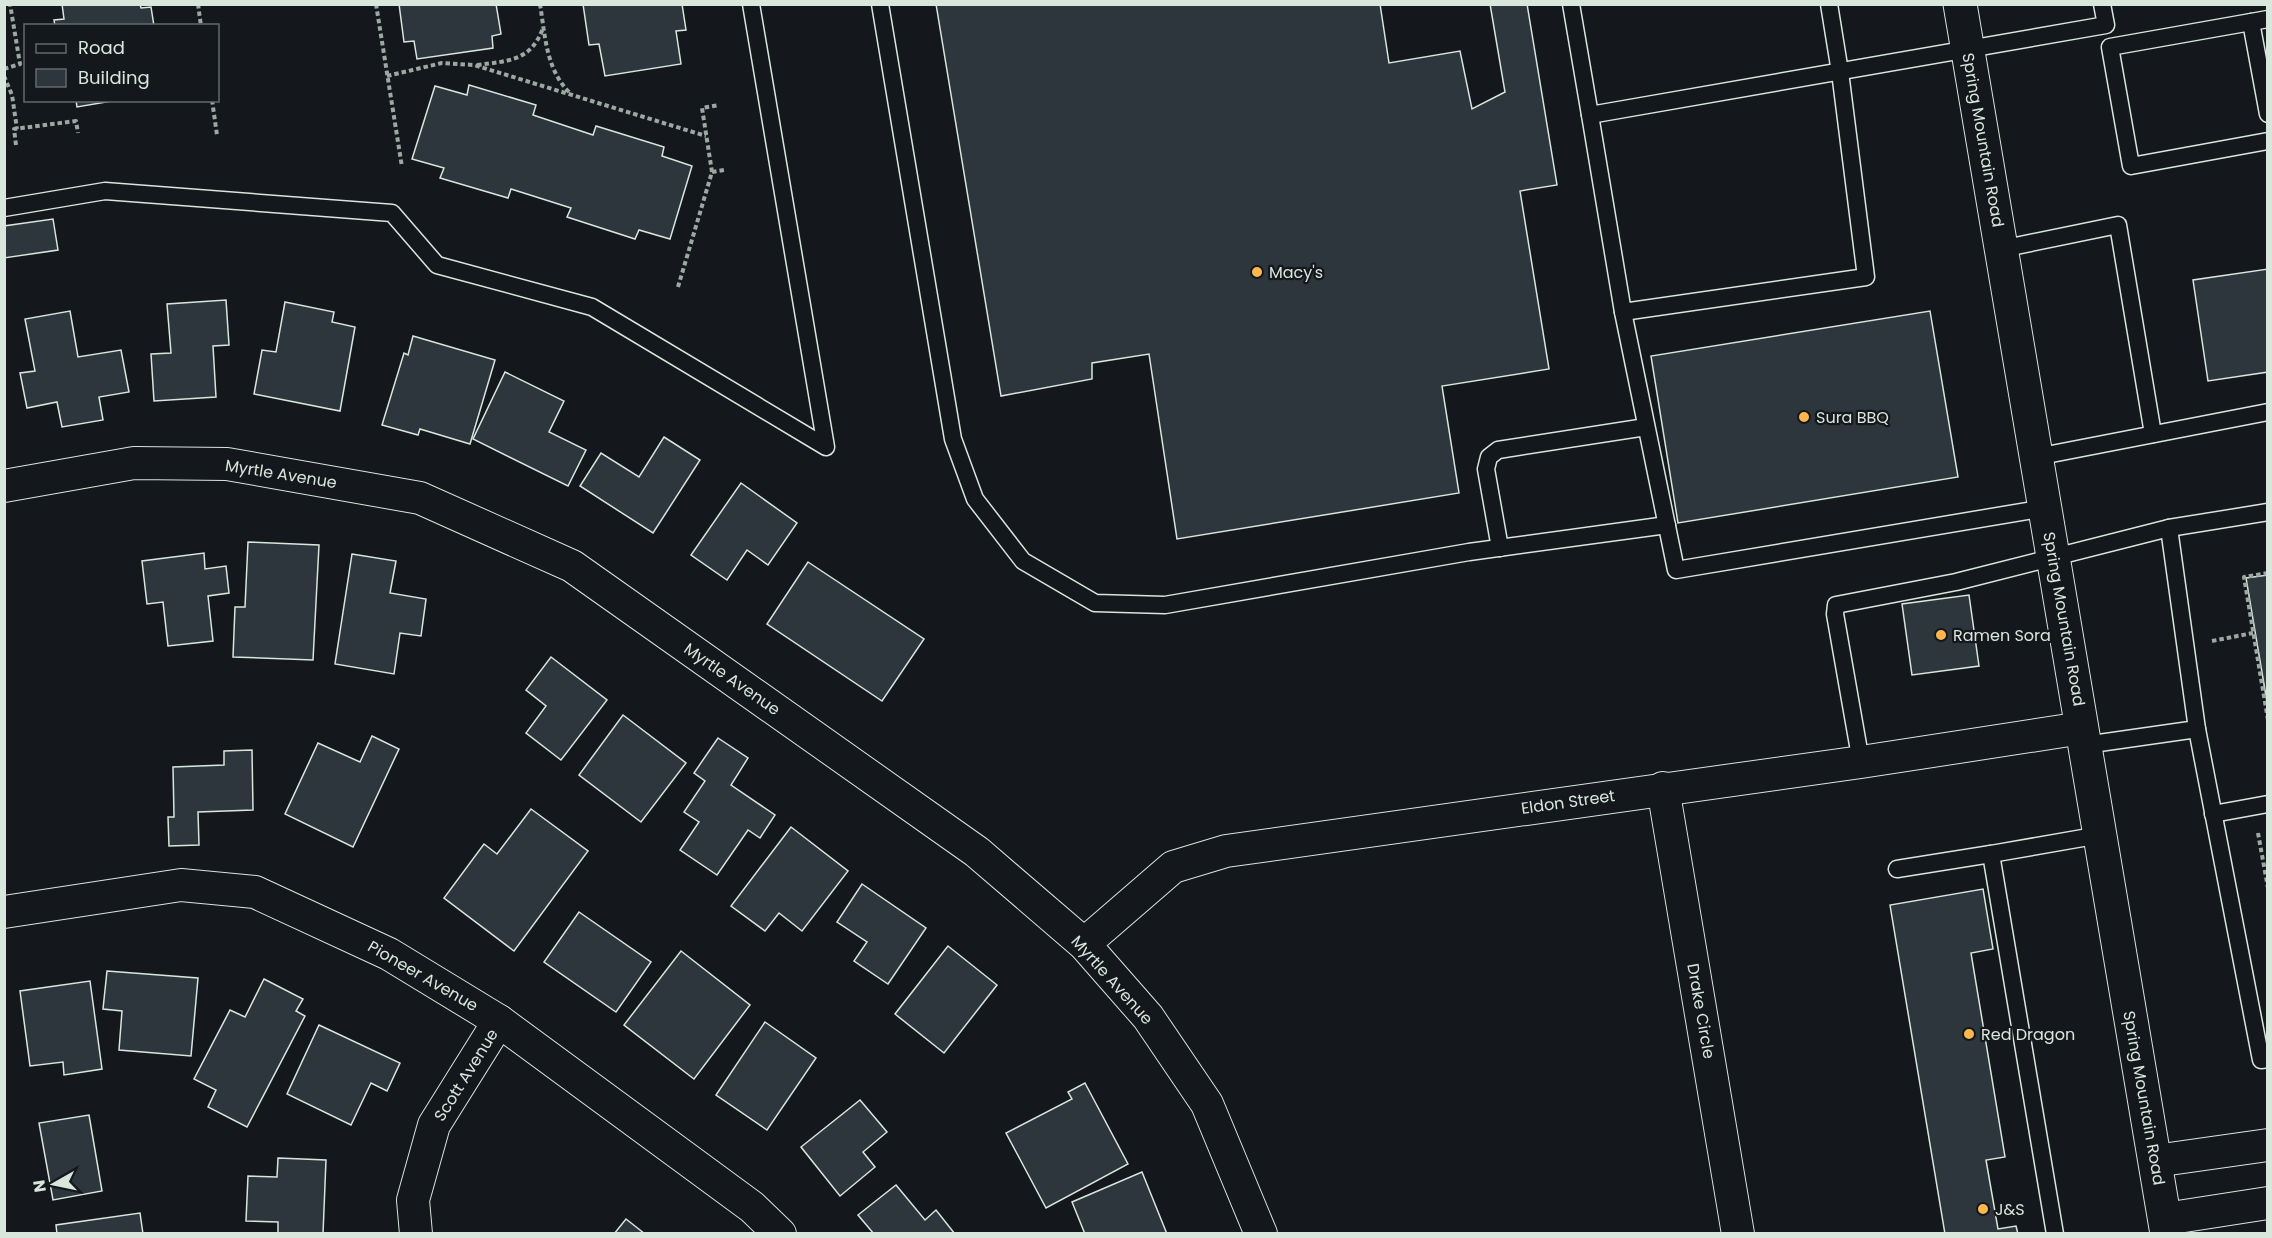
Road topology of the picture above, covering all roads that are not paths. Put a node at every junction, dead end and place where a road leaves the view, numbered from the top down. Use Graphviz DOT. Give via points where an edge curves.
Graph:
graph roads {
  1 [pos="751,4"];
  2 [pos="880,4"];
  3 [pos="1571,4"];
  4 [pos="1829,4"];
  5 [pos="1960,4"];
  6 [pos="2102,4"];
  7 [pos="2268,19"];
  8 [pos="2250,22"];
  9 [pos="2106,25"];
  10 [pos="2110,47"];
  11 [pos="1967,50"];
  12 [pos="1840,72"];
  13 [pos="2268,114"];
  14 [pos="1590,115"];
  15 [pos="2268,141"];
  16 [pos="4,208"];
  17 [pos="2001,249"];
  18 [pos="1623,312"];
  19 [pos="2268,412"];
  20 [pos="1646,427"];
  21 [pos="2153,434"];
  22 [pos="2036,457"];
  23 [pos="4,486"];
  24 [pos="2045,508"];
  25 [pos="2268,512"];
  26 [pos="1667,525"];
  27 [pos="2169,528"];
  28 [pos="1500,548"];
  29 [pos="2053,556"];
  30 [pos="2197,729"];
  31 [pos="2083,737"];
  32 [pos="1861,762"];
  33 [pos="1663,788"];
  34 [pos="2268,804"];
  35 [pos="2213,814"];
  36 [pos="2100,835"];
  37 [pos="1991,854"];
  38 [pos="1897,869"];
  39 [pos="4,912"];
  40 [pos="1084,944"];
  41 [pos="499,1021"];
  42 [pos="2268,1059"];
  43 [pos="2268,1145"];
  44 [pos="2155,1161"];
  45 [pos="2268,1203"];
  46 [pos="2166,1226"];
  47 [pos="416,1233"];
  48 [pos="780,1233"];
  49 [pos="1261,1233"];
  50 [pos="1738,1233"];
  51 [pos="2055,1233"];
  1 -- 16 [label="lane" via="826,447 592,307 436,265 392,213 105,191"];
  2 -- 28 [label="lane" via="953,439 975,499 1023,561 1095,603 1165,604"];
  3 -- 14 [label="lane"];
  4 -- 12 [label="lane"];
  5 -- 11 [label="main road, Spring Mountain Road"];
  6 -- 9 [label="lane"];
  7 -- 8 [label="lane"];
  8 -- 10 [label="lane"];
  8 -- 13 [label="lane"];
  9 -- 10 [label="lane"];
  9 -- 11 [label="lane"];
  10 -- 15 [label="lane" via="2131,166"];
  11 -- 12 [label="lane"];
  11 -- 17 [label="main road, Spring Mountain Road"];
  12 -- 14 [label="lane"];
  12 -- 18 [label="lane" via="1866,277"];
  14 -- 18 [label="lane"];
  17 -- 21 [label="lane" via="2118,225"];
  17 -- 22 [label="main road, Spring Mountain Road"];
  18 -- 20 [label="lane"];
  19 -- 21 [label="lane"];
  20 -- 26 [label="lane"];
  20 -- 28 [label="lane" via="1498,450 1489,457 1486,469"];
  21 -- 22 [label="lane"];
  22 -- 24 [label="main road, Spring Mountain Road"];
  23 -- 40 [label="street, Myrtle Avenue" via="134,463 227,464 420,498 572,566 977,852"];
  24 -- 26 [label="lane" via="1676,570"];
  24 -- 29 [label="main road, Spring Mountain Road"];
  25 -- 27 [label="lane"];
  26 -- 28 [label="lane"];
  27 -- 29 [label="lane"];
  27 -- 30 [label="lane"];
  29 -- 31 [label="main road, Spring Mountain Road"];
  29 -- 32 [label="lane" via="1956,582 1836,605"];
  30 -- 31 [label="lane"];
  30 -- 35 [label="lane"];
  31 -- 32 [label="street, Eldon Street"];
  31 -- 36 [label="main road, Spring Mountain Road"];
  32 -- 33 [label="street, Eldon Street"];
  33 -- 40 [label="street, Eldon Street" via="1226,851 1173,867"];
  33 -- 50 [label="street, Drake Circle"];
  34 -- 35 [label="lane"];
  35 -- 42 [label="lane" via="2261,1060"];
  36 -- 37 [label="lane"];
  36 -- 44 [label="main road, Spring Mountain Road"];
  37 -- 38 [label="lane"];
  37 -- 51 [label="lane"];
  39 -- 41 [label="street, Pioneer Avenue" via="181,885 255,892 389,954"];
  40 -- 49 [label="street, Myrtle Avenue" via="1148,1017 1207,1104"];
  41 -- 47 [label="street, Scott Avenue" via="434,1125 413,1200"];
  41 -- 48 [label="street, Pioneer Avenue" via="752,1207"];
  43 -- 44 [label="street"];
  44 -- 46 [label="main road, Spring Mountain Road"];
  45 -- 46 [label="street"];
}
